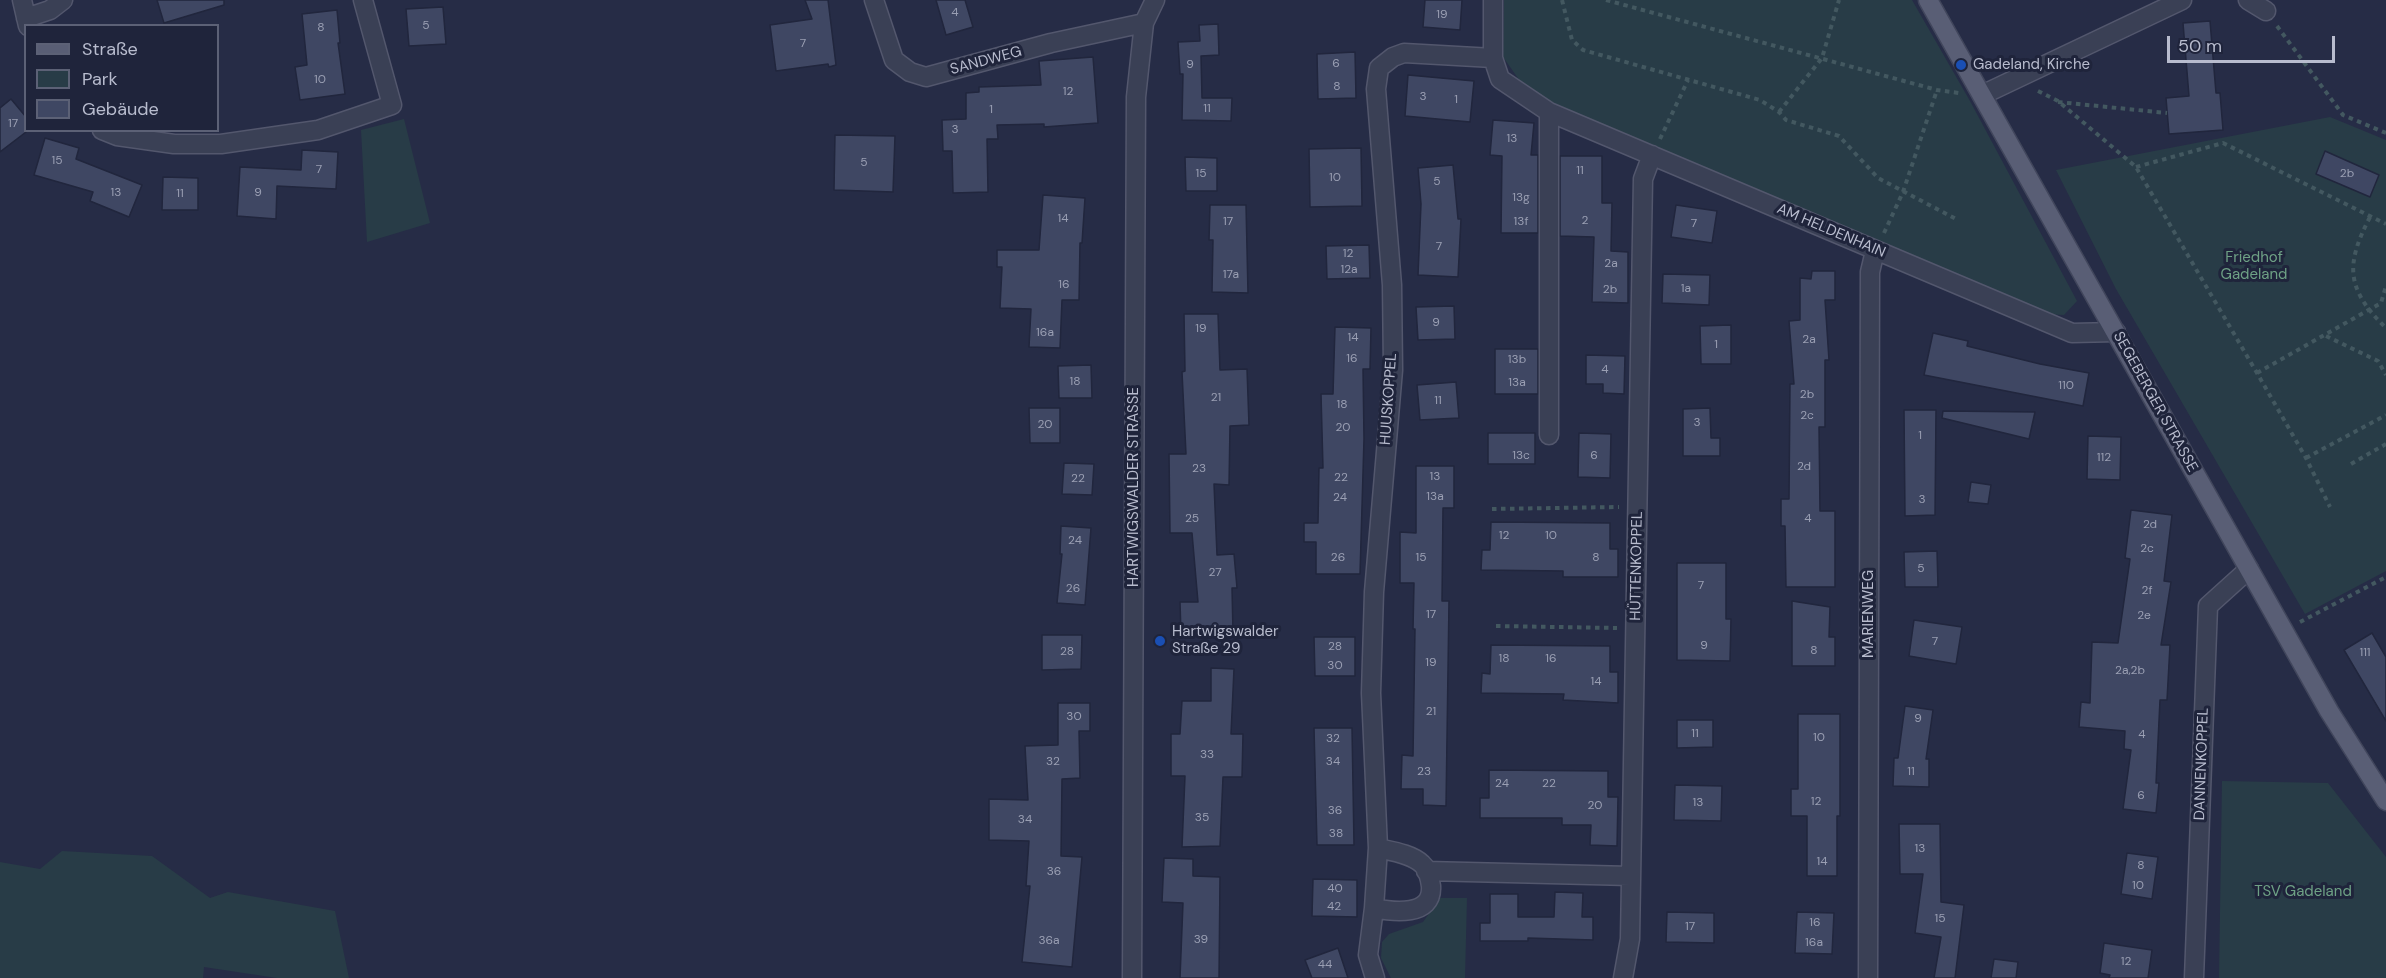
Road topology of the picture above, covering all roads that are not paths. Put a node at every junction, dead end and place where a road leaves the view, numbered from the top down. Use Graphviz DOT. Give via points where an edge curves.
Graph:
graph roads {
  1 [pos="22,0"];
  2 [pos="63,0"];
  3 [pos="363,0"];
  4 [pos="874,0"];
  5 [pos="1155,0"];
  6 [pos="1493,0"];
  7 [pos="1928,0"];
  8 [pos="2182,0"];
  9 [pos="2248,0"];
  10 [pos="2266,11"];
  11 [pos="27,22"];
  12 [pos="1144,23"];
  13 [pos="1492,58"];
  14 [pos="1982,95"];
  15 [pos="1549,112"];
  16 [pos="107,132"];
  17 [pos="1652,155"];
  18 [pos="1875,251"];
  19 [pos="2116,332"];
  20 [pos="1549,435"];
  21 [pos="2248,569"];
  22 [pos="2386,801"];
  23 [pos="1378,848"];
  24 [pos="1426,871"];
  25 [pos="1631,876"];
  26 [pos="1374,908"];
  27 [pos="1132,978"];
  28 [pos="1375,978"];
  29 [pos="1623,978"];
  30 [pos="1868,978"];
  31 [pos="2194,978"];
  1 -- 11 [label="street"];
  2 -- 11 [label="street"];
  3 -- 16 [label="street" via="392,105 318,130 221,144 174,144"];
  4 -- 12 [label="street, SANDWEG" via="894,60 910,72 926,77"];
  5 -- 12 [label="street, HARTWIGSWALDER STRASSE"];
  6 -- 13 [label="street"];
  7 -- 14 [label="main road, SEGEBERGER STRASSE"];
  8 -- 14 [label="street"];
  9 -- 10 [label="street"];
  12 -- 27 [label="street, HARTWIGSWALDER STRASSE" via="1136,108"];
  13 -- 15 [label="street, AM HELDENHAIN" via="1500,79"];
  13 -- 23 [label="street, HUUSKOPPEL" via="1404,53 1380,68 1376,89 1392,285 1393,359 1374,592 1372,671"];
  14 -- 19 [label="main road, SEGEBERGER STRASSE"];
  15 -- 17 [label="street, AM HELDENHAIN"];
  15 -- 20 [label="street"];
  17 -- 18 [label="street, AM HELDENHAIN"];
  17 -- 25 [label="street, HÜTTENKOPPEL" via="1643,180"];
  18 -- 19 [label="street, AM HELDENHAIN" via="2072,333"];
  18 -- 30 [label="street, MARIENWEG" via="1870,272"];
  19 -- 21 [label="main road, SEGEBERGER STRASSE"];
  21 -- 22 [label="main road, SEGEBERGER STRASSE"];
  21 -- 31 [label="street, DANNENKOPPEL" via="2208,606"];
  23 -- 24 [label="street" via="1404,855 1422,864"];
  23 -- 26 [label="street, HUUSKOPPEL"];
  24 -- 25 [label="street"];
  24 -- 26 [label="street" via="1431,891 1426,903 1412,911"];
  25 -- 29 [label="street, HÜTTENKOPPEL" via="1630,939"];
  26 -- 28 [label="street, HUUSKOPPEL" via="1368,955"];
}
